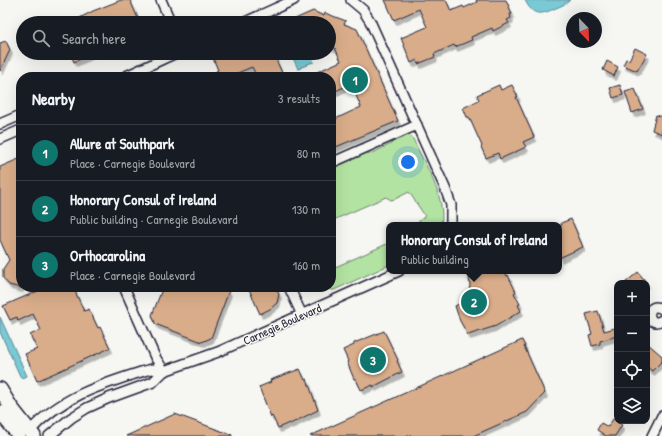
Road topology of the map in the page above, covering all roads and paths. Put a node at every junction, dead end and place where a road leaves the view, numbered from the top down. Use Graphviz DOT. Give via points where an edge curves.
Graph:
graph roads {
  1 [pos="161,0"];
  2 [pos="294,0"];
  3 [pos="351,0"];
  4 [pos="283,1"];
  5 [pos="168,16"];
  6 [pos="256,16"];
  7 [pos="161,60"];
  8 [pos="135,72"];
  9 [pos="16,117"];
  10 [pos="0,124"];
  11 [pos="417,125"];
  12 [pos="16,132"];
  13 [pos="0,139"];
  14 [pos="336,161"];
  15 [pos="450,222"];
  16 [pos="392,274"];
  17 [pos="126,292"];
  18 [pos="291,292"];
  19 [pos="662,309"];
  20 [pos="302,315"];
  21 [pos="662,320"];
  22 [pos="164,372"];
  23 [pos="0,389"];
  24 [pos="0,412"];
  25 [pos="662,416"];
  26 [pos="28,435"];
  27 [pos="49,436"];
  28 [pos="652,436"];
  1 -- 5 [label="street"];
  2 -- 4 [label="street"];
  3 -- 11 [label="street" via="363,10 370,21"];
  4 -- 6 [label="street"];
  7 -- 8 [label="street"];
  9 -- 10 [label="street"];
  11 -- 14 [label="street"];
  11 -- 15 [label="street" via="450,199"];
  12 -- 13 [label="street"];
  16 -- 20 [label="street, Carnegie Boulevard"];
  17 -- 22 [label="street"];
  18 -- 20 [label="street"];
  19 -- 21 [label="street" via="654,307 649,315 654,322"];
  20 -- 22 [label="street, Carnegie Boulevard" via="218,352"];
  22 -- 26 [label="street, Carnegie Boulevard" via="155,369 144,370 82,392 60,405"];
  22 -- 27 [label="street, Carnegie Boulevard" via="153,382 87,408"];
  23 -- 26 [label="street"];
  24 -- 26 [label="street"];
  25 -- 28 [label="street"];
}
